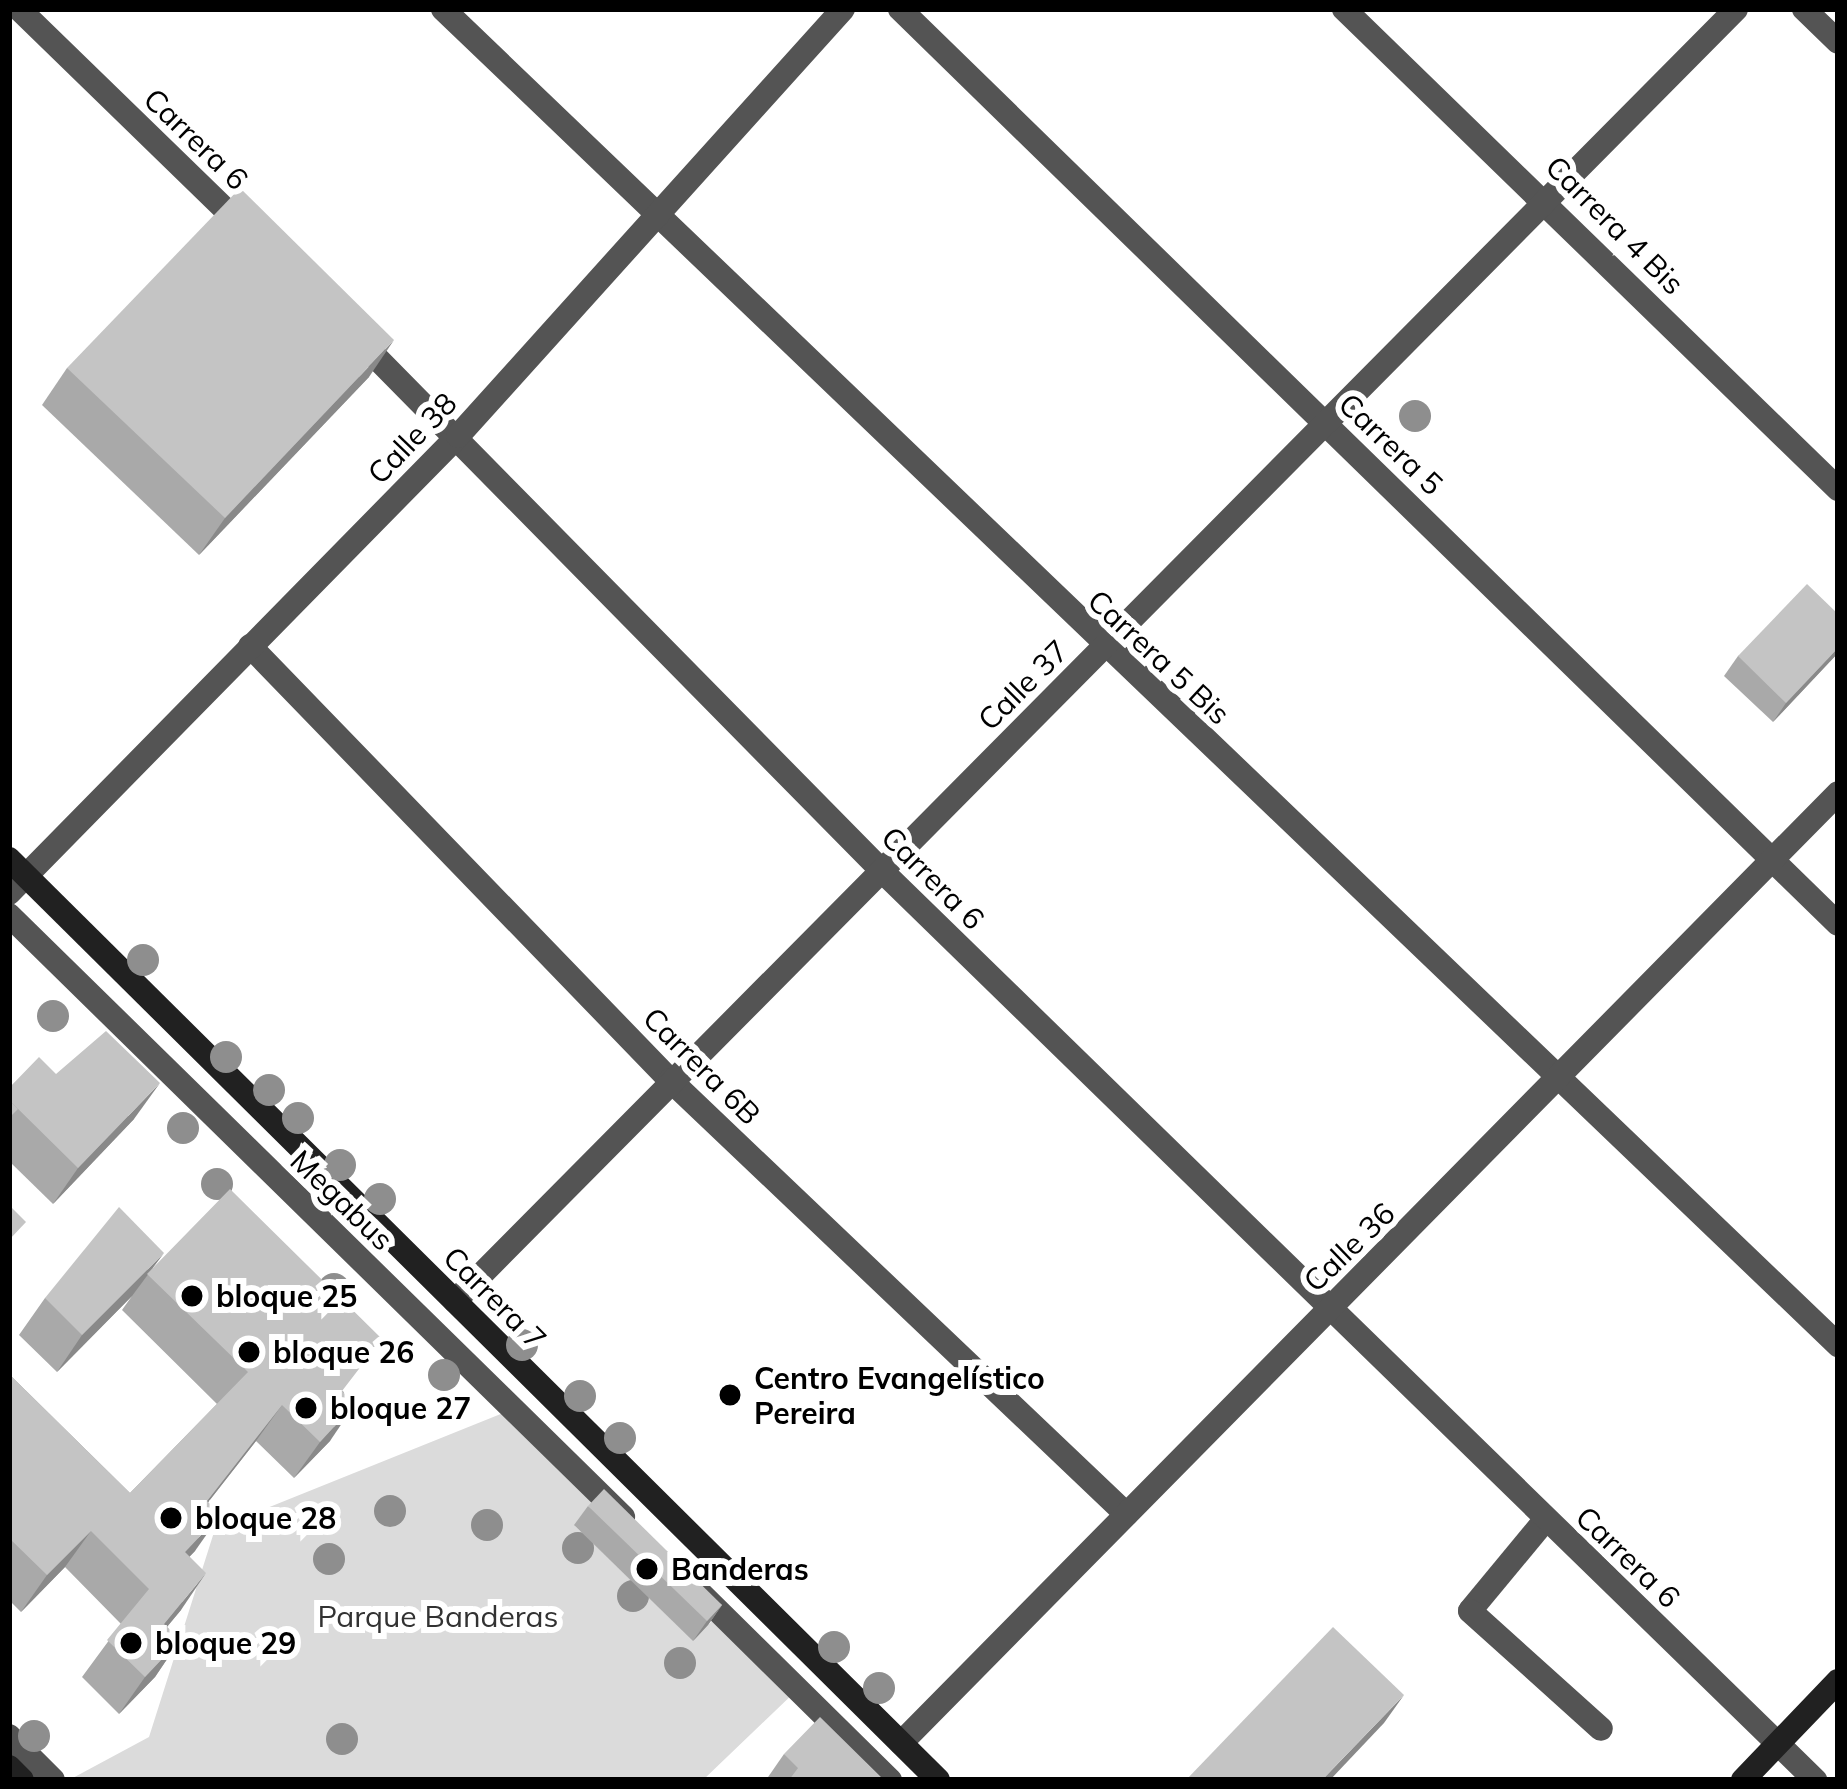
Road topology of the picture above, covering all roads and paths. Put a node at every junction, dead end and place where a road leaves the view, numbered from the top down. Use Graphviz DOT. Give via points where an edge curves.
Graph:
graph roads {
  1 [pos="19,9"];
  2 [pos="443,9"];
  3 [pos="843,9"];
  4 [pos="900,9"];
  5 [pos="1344,9"];
  6 [pos="1736,9"];
  7 [pos="1804,9"];
  8 [pos="1838,43"];
  9 [pos="1548,199"];
  10 [pos="656,206"];
  11 [pos="272,255"];
  12 [pos="340,321"];
  13 [pos="1326,422"];
  14 [pos="458,436"];
  15 [pos="1838,490"];
  16 [pos="250,646"];
  17 [pos="1103,647"];
  18 [pos="1838,793"];
  19 [pos="1772,860"];
  20 [pos="881,871"];
  21 [pos="15,876"];
  22 [pos="9,915"];
  23 [pos="1838,924"];
  24 [pos="1568,1076"];
  25 [pos="670,1080"];
  26 [pos="455,1301"];
  27 [pos="1330,1309"];
  28 [pos="1838,1345"];
  29 [pos="1126,1514"];
  30 [pos="1546,1519"];
  31 [pos="1838,1681"];
  32 [pos="1601,1729"];
  33 [pos="9,1736"];
  34 [pos="901,1743"];
  35 [pos="1778,1743"];
  36 [pos="9,1767"];
  37 [pos="22,1780"];
  38 [pos="53,1780"];
  39 [pos="890,1780"];
  40 [pos="938,1780"];
  41 [pos="1743,1780"];
  42 [pos="1815,1780"];
  1 -- 11 [label="street, Carrera 6"];
  2 -- 10 [label="street, Carrera 5 Bis"];
  3 -- 10 [label="street, Calle 38"];
  4 -- 13 [label="street, Carrera 5"];
  5 -- 9 [label="street, Carrera 4 Bis"];
  6 -- 9 [label="street, Calle 37"];
  7 -- 8 [label="street"];
  9 -- 13 [label="street, Calle 37"];
  9 -- 15 [label="street, Carrera 4 Bis"];
  10 -- 14 [label="street, Calle 38"];
  10 -- 17 [label="street, Carrera 5 Bis"];
  12 -- 14 [label="street, Carrera 6"];
  13 -- 17 [label="street, Calle 37"];
  13 -- 19 [label="street, Carrera 5"];
  14 -- 16 [label="street, Calle 38"];
  14 -- 20 [label="street, Carrera 6"];
  16 -- 21 [label="street, Calle 38"];
  16 -- 25 [label="street, Carrera 6B"];
  17 -- 20 [label="street, Calle 37"];
  17 -- 24 [label="street, Carrera 5 Bis"];
  18 -- 19 [label="street, Calle 36"];
  19 -- 23 [label="street, Carrera 5"];
  19 -- 24 [label="street, Calle 36"];
  20 -- 25 [label="street, Calle 37"];
  20 -- 27 [label="street, Carrera 6"];
  21 -- 26 [label="main road, Carrera 7"];
  22 -- 39 [label="street, Megabus"];
  24 -- 27 [label="street, Calle 36"];
  24 -- 28 [label="street, Carrera 5 Bis"];
  25 -- 26 [label="street, Calle 37"];
  25 -- 29 [label="street, Carrera 6B"];
  26 -- 34 [label="main road, Carrera 7"];
  27 -- 29 [label="street, Calle 36"];
  27 -- 30 [label="street, Carrera 6"];
  29 -- 34 [label="street, Calle 36"];
  30 -- 32 [label="street" via="1470,1611"];
  30 -- 35 [label="street, Carrera 6"];
  31 -- 35 [label="main road"];
  33 -- 38 [label="street"];
  34 -- 40 [label="main road, Carrera 7"];
  35 -- 41 [label="main road"];
  35 -- 42 [label="street, Carrera 6"];
  36 -- 37 [label="main road"];
}
